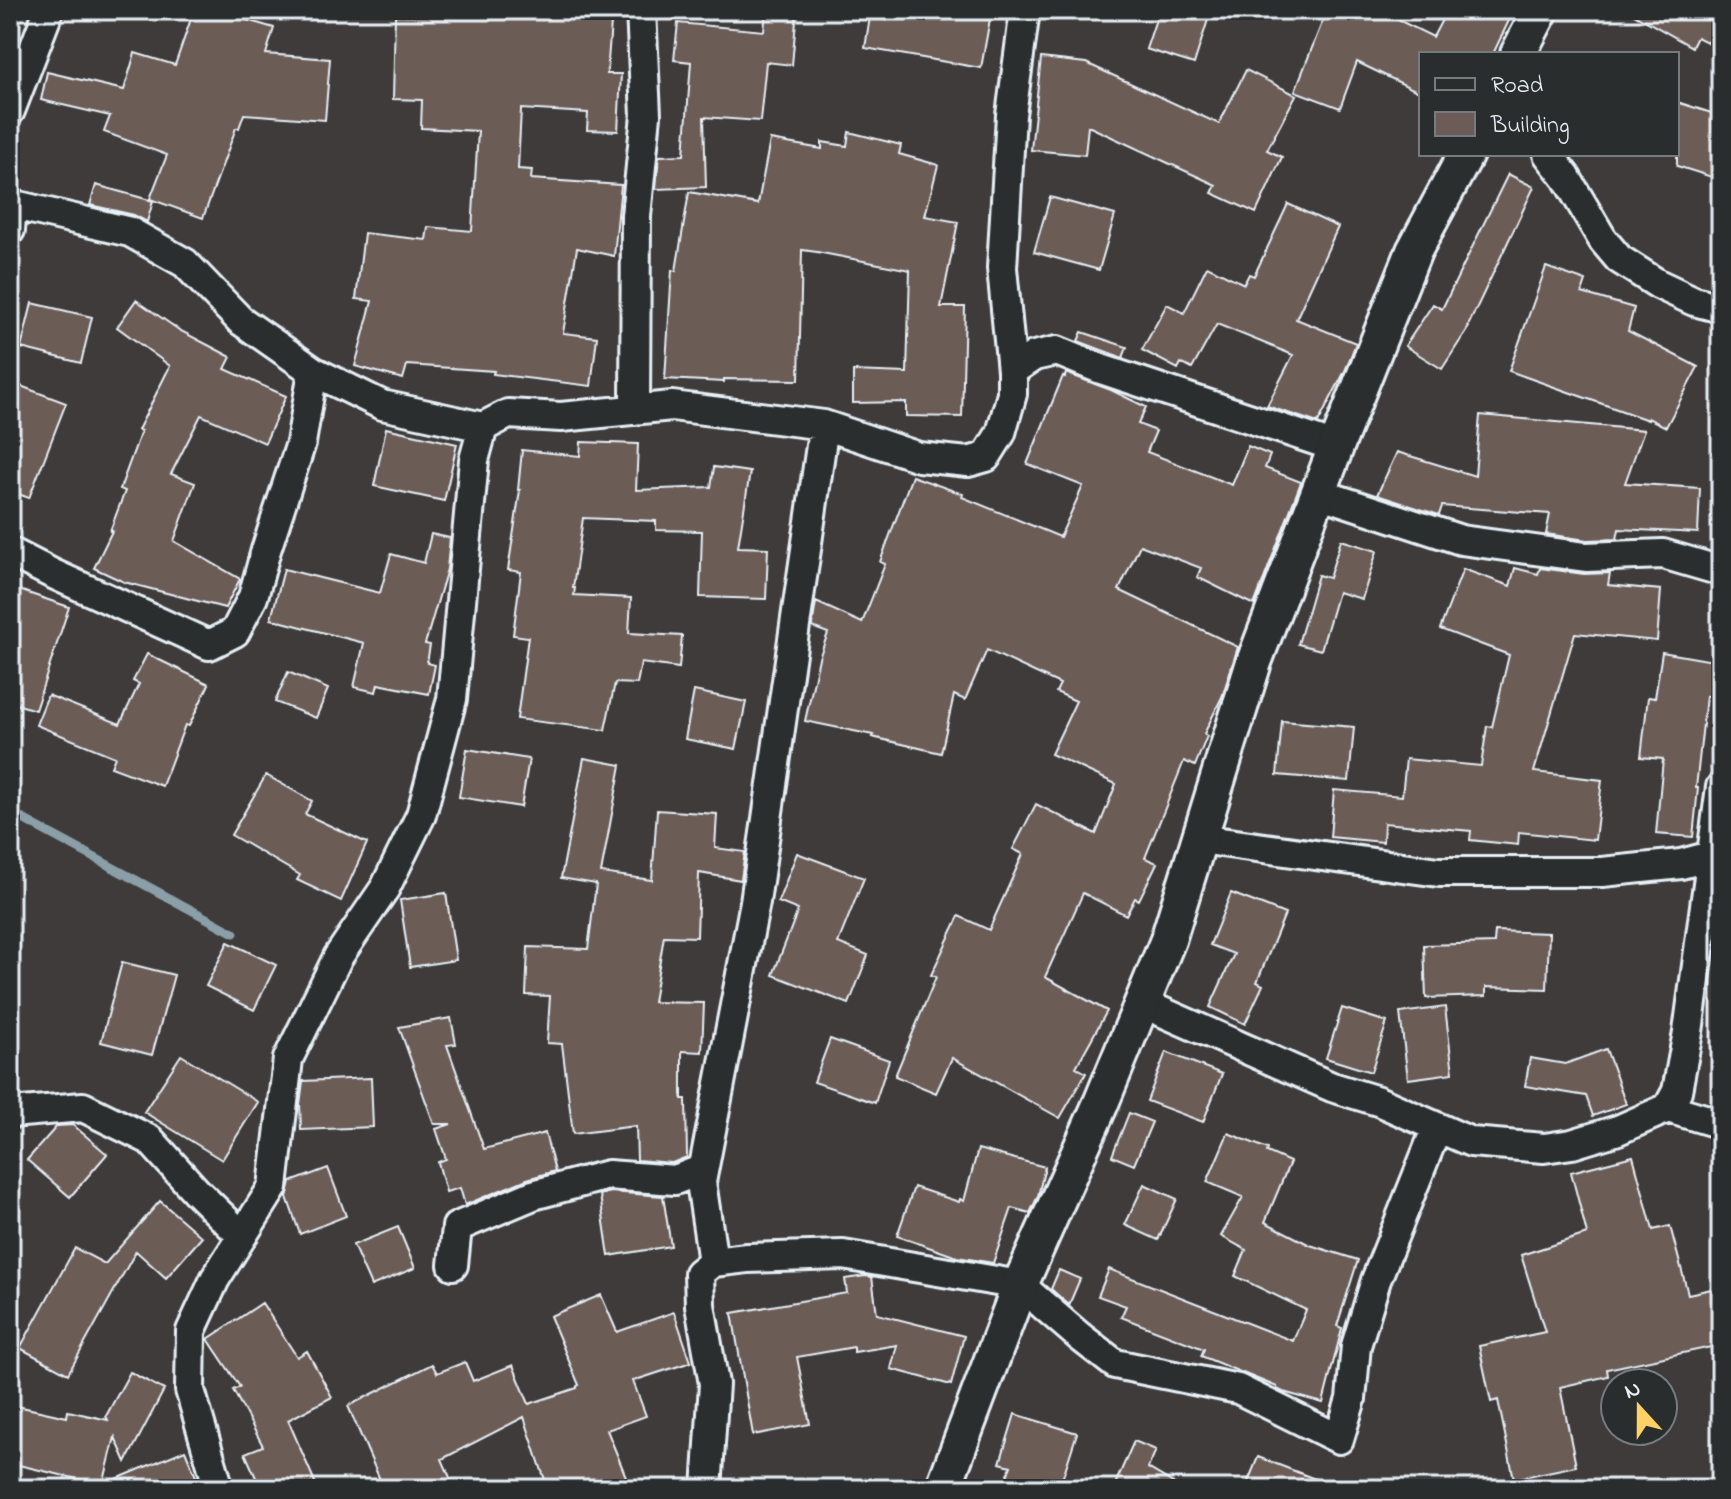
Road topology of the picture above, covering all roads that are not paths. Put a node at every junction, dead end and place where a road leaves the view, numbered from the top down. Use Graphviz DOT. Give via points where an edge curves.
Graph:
graph roads {
  1 [pos="49,10"];
  2 [pos="641,10"];
  3 [pos="1025,10"];
  4 [pos="1541,10"];
  5 [pos="1519,52"];
  6 [pos="10,111"];
  7 [pos="1465,156"];
  8 [pos="1550,156"];
  9 [pos="11,213"];
  10 [pos="1721,308"];
  11 [pos="1023,364"];
  12 [pos="313,371"];
  13 [pos="635,410"];
  14 [pos="824,425"];
  15 [pos="483,427"];
  16 [pos="1336,447"];
  17 [pos="1318,493"];
  18 [pos="10,552"];
  19 [pos="1721,571"];
  20 [pos="1721,787"];
  21 [pos="1199,839"];
  22 [pos="1716,857"];
  23 [pos="1142,1003"];
  24 [pos="1668,1108"];
  25 [pos="10,1113"];
  26 [pos="1721,1124"];
  27 [pos="1437,1127"];
  28 [pos="703,1169"];
  29 [pos="242,1236"];
  30 [pos="713,1262"];
  31 [pos="453,1265"];
  32 [pos="1020,1285"];
  33 [pos="219,1489"];
  34 [pos="707,1489"];
  35 [pos="943,1489"];
  1 -- 6 [label="street"];
  2 -- 13 [label="street" via="646,115 636,216"];
  3 -- 11 [label="street" via="1011,115 1002,268 1009,342"];
  4 -- 5 [label="street"];
  7 -- 16 [label="street" via="1414,251"];
  8 -- 10 [label="street" via="1619,259 1658,284"];
  9 -- 12 [label="street" via="130,232 185,263 240,320"];
  11 -- 14 [label="street" via="1001,433 986,457 968,462 919,457"];
  11 -- 16 [label="street" via="1057,351"];
  12 -- 15 [label="street" via="382,405"];
  12 -- 18 [label="street" via="301,443 253,597 235,632 209,645"];
  13 -- 14 [label="street" via="672,406"];
  13 -- 15 [label="street" via="561,417 508,414"];
  14 -- 28 [label="street" via="755,902"];
  15 -- 29 [label="street" via="474,460 452,699 421,815 385,888 338,957 288,1059 273,1187"];
  16 -- 17 [label="street"];
  17 -- 19 [label="street" via="1461,540 1586,557 1663,554"];
  17 -- 21 [label="street" via="1254,662"];
  20 -- 22 [label="street"];
  21 -- 22 [label="street" via="1439,872 1602,872"];
  21 -- 23 [label="street"];
  22 -- 24 [label="street" via="1677,1091"];
  23 -- 27 [label="street"];
  23 -- 32 [label="street"];
  24 -- 26 [label="street"];
  24 -- 27 [label="street" via="1618,1130 1544,1148 1471,1142"];
  25 -- 29 [label="street" via="83,1107 150,1140"];
  27 -- 32 [label="street" via="1376,1280 1356,1346 1351,1399 1339,1439 1238,1389 1115,1364"];
  28 -- 30 [label="street"];
  28 -- 31 [label="street" via="675,1180 608,1175 533,1195 457,1227"];
  29 -- 33 [label="street" via="191,1331 190,1390"];
  30 -- 32 [label="street" via="843,1255"];
  30 -- 34 [label="street" via="699,1273 714,1384"];
  32 -- 35 [label="street"];
}
